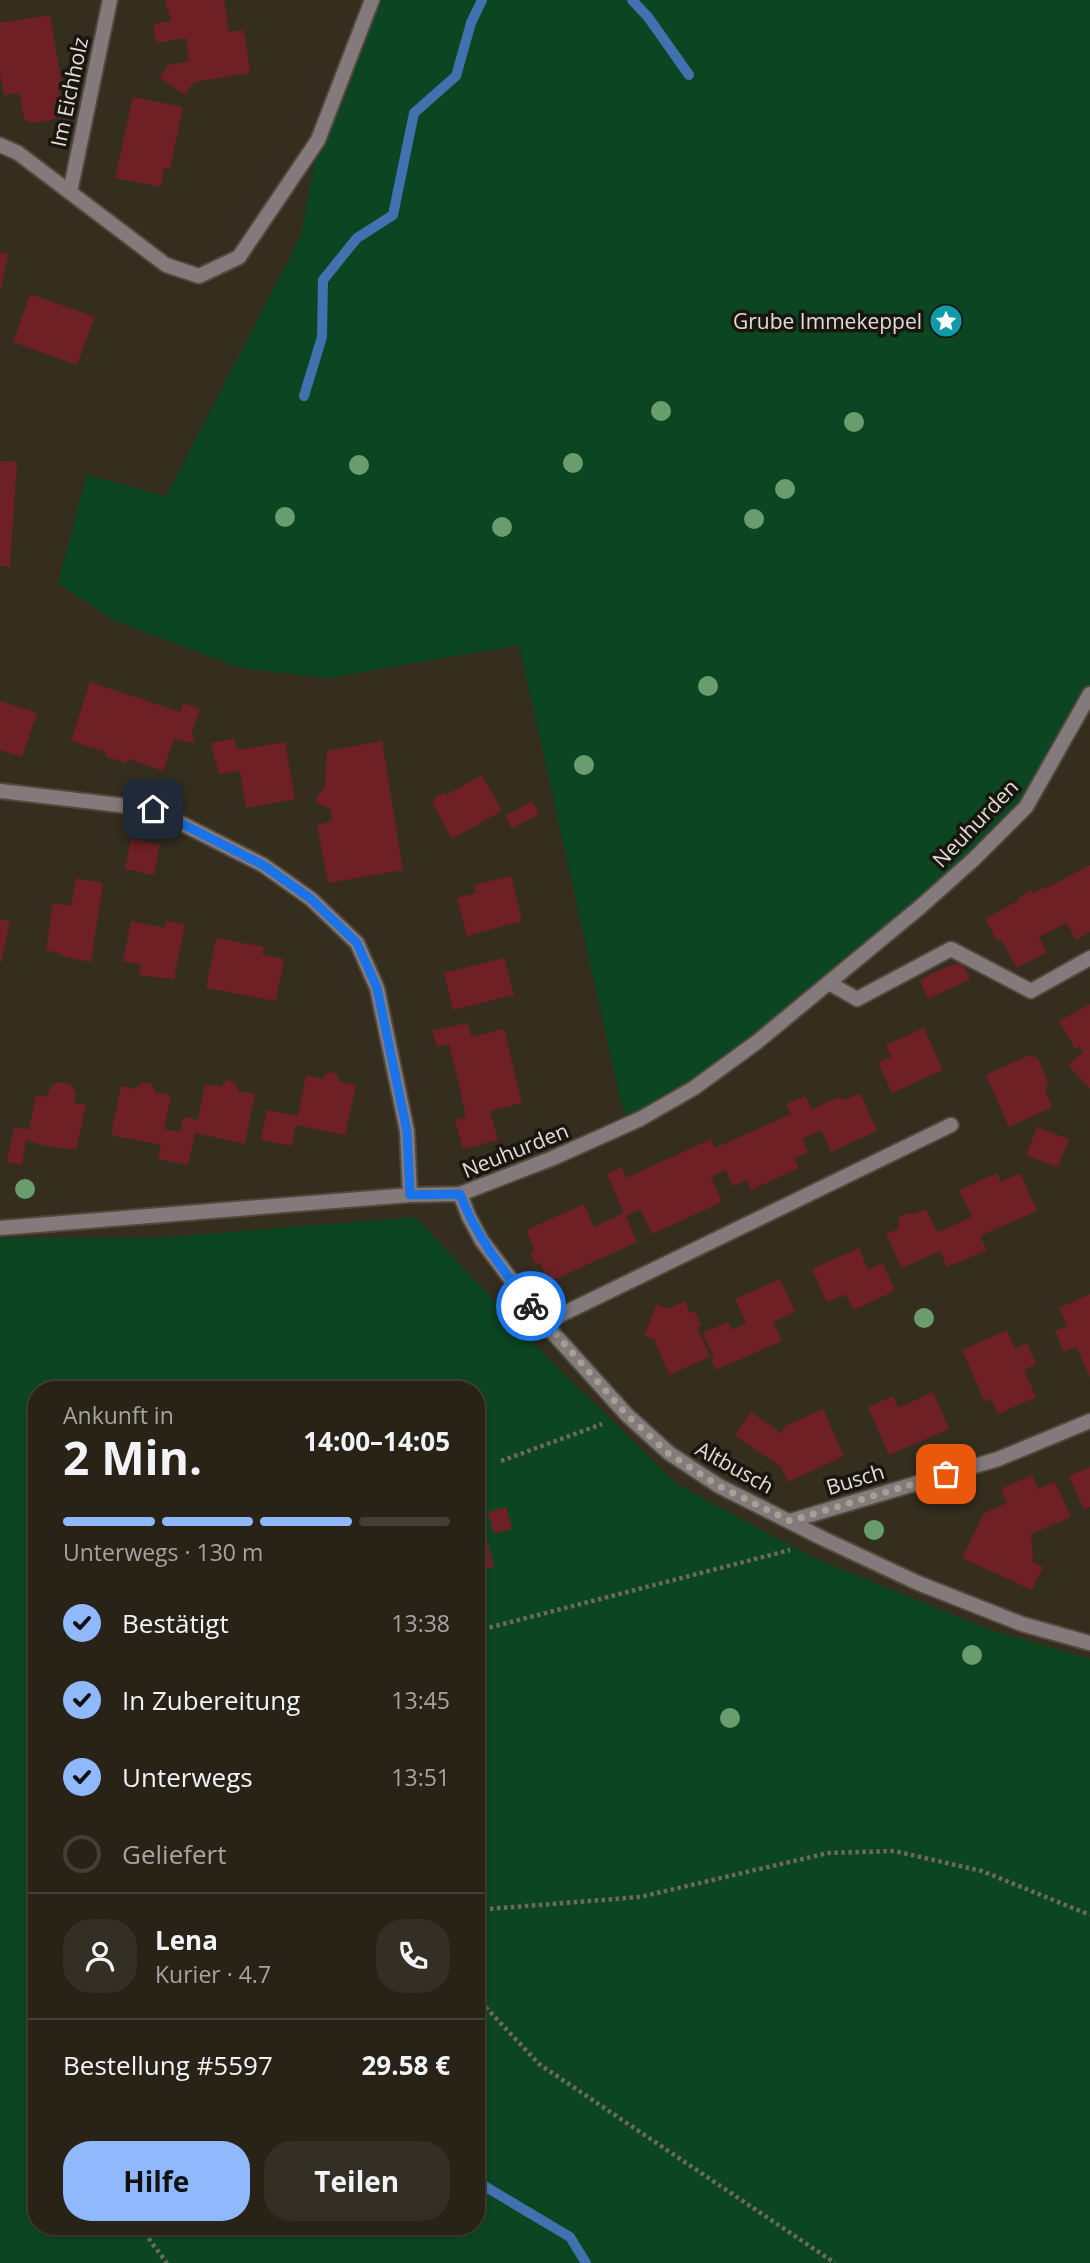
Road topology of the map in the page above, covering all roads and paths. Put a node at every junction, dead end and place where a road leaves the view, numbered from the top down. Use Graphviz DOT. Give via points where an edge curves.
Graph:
graph roads {
  1 [pos="110,0"];
  2 [pos="372,0"];
  3 [pos="0,145"];
  4 [pos="70,192"];
  5 [pos="1090,694"];
  6 [pos="0,792"];
  7 [pos="1090,958"];
  8 [pos="829,983"];
  9 [pos="951,1125"];
  10 [pos="460,1194"];
  11 [pos="410,1195"];
  12 [pos="0,1228"];
  13 [pos="544,1323"];
  14 [pos="627,1415"];
  15 [pos="1090,1421"];
  16 [pos="501,1461"];
  17 [pos="790,1521"];
  18 [pos="824,1539"];
  19 [pos="485,1629"];
  20 [pos="1090,1643"];
  21 [pos="485,1909"];
  22 [pos="1090,1916"];
  23 [pos="485,2007"];
  24 [pos="146,2235"];
  25 [pos="167,2263"];
  26 [pos="835,2263"];
  1 -- 4 [label="street, Im Eichholz"];
  2 -- 4 [label="street" via="318,140 239,257 199,276 166,265"];
  3 -- 4 [label="street"];
  5 -- 8 [label="street, Neuhurden" via="1026,807 974,859"];
  6 -- 11 [label="street" via="153,809 263,865 311,899 357,943 377,988 407,1131"];
  7 -- 8 [label="street" via="1031,991 951,949 857,999"];
  8 -- 10 [label="street, Neuhurden" via="694,1088 640,1119"];
  9 -- 13 [label="street"];
  10 -- 11 [label="street, Neuhurden"];
  10 -- 13 [label="street, Altbusch" via="482,1241"];
  11 -- 12 [label="street, Neuhurden"];
  13 -- 14 [label="street, Altbusch"];
  14 -- 16 [label="path"];
  14 -- 17 [label="street, Altbusch" via="668,1453 719,1486"];
  15 -- 17 [label="street, Busch" via="998,1459"];
  17 -- 18 [label="street, Altbusch"];
  18 -- 19 [label="path"];
  18 -- 20 [label="street, Altbusch" via="1022,1624"];
  21 -- 22 [label="path" via="640,1897 828,1853 894,1851 982,1871"];
  23 -- 26 [label="path" via="539,2064"];
  24 -- 25 [label="path"];
}
